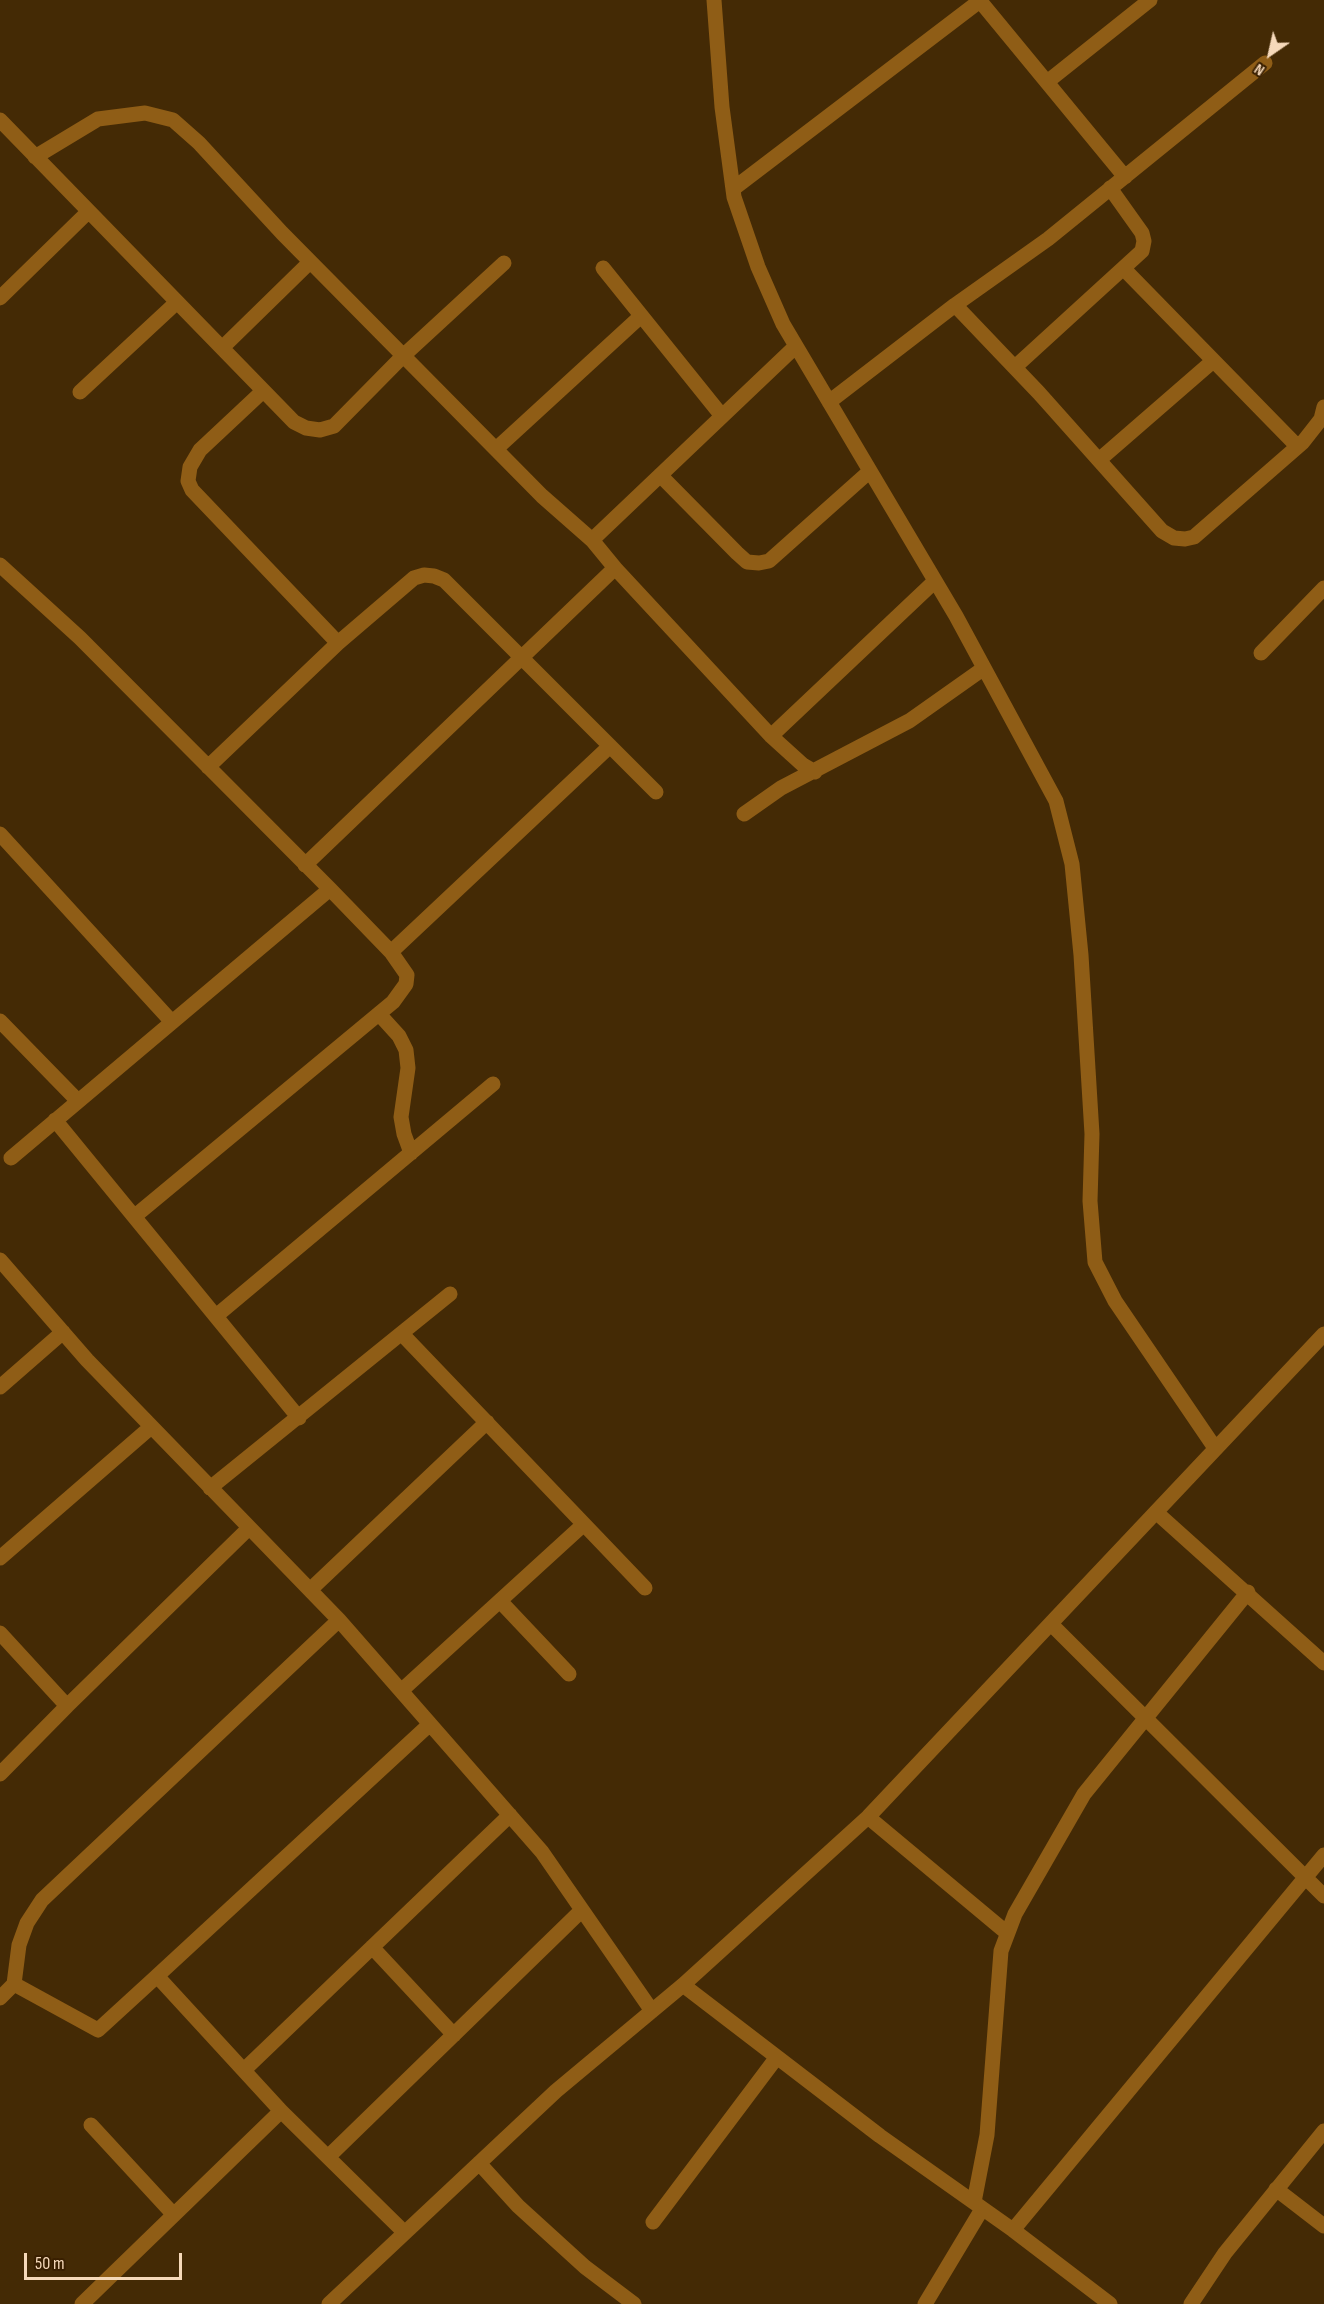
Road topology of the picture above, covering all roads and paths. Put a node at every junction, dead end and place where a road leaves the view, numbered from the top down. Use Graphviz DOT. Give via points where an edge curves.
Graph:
graph roads {
  1 [pos="714,0"];
  2 [pos="980,0"];
  3 [pos="1150,0"];
  4 [pos="1265,63"];
  5 [pos="1047,82"];
  6 [pos="0,120"];
  7 [pos="35,157"];
  8 [pos="1125,177"];
  9 [pos="1110,188"];
  10 [pos="733,189"];
  11 [pos="88,212"];
  12 [pos="310,262"];
  13 [pos="504,263"];
  14 [pos="603,268"];
  15 [pos="1124,269"];
  16 [pos="0,298"];
  17 [pos="177,302"];
  18 [pos="955,305"];
  19 [pos="641,316"];
  20 [pos="795,346"];
  21 [pos="222,348"];
  22 [pos="403,356"];
  23 [pos="1213,361"];
  24 [pos="1015,367"];
  25 [pos="263,391"];
  26 [pos="80,392"];
  27 [pos="829,402"];
  28 [pos="1323,416"];
  29 [pos="722,417"];
  30 [pos="1297,446"];
  31 [pos="496,448"];
  32 [pos="1099,460"];
  33 [pos="870,471"];
  34 [pos="660,475"];
  35 [pos="592,540"];
  36 [pos="0,565"];
  37 [pos="615,568"];
  38 [pos="935,581"];
  39 [pos="1324,588"];
  40 [pos="338,644"];
  41 [pos="1261,653"];
  42 [pos="522,657"];
  43 [pos="984,668"];
  44 [pos="771,736"];
  45 [pos="610,746"];
  46 [pos="208,767"];
  47 [pos="815,772"];
  48 [pos="656,792"];
  49 [pos="744,814"];
  50 [pos="0,834"];
  51 [pos="305,865"];
  52 [pos="330,890"];
  53 [pos="391,952"];
  54 [pos="380,1014"];
  55 [pos="0,1021"];
  56 [pos="172,1022"];
  57 [pos="493,1084"];
  58 [pos="78,1101"];
  59 [pos="55,1120"];
  60 [pos="411,1153"];
  61 [pos="11,1158"];
  62 [pos="135,1216"];
  63 [pos="0,1260"];
  64 [pos="450,1294"];
  65 [pos="216,1316"];
  66 [pos="63,1332"];
  67 [pos="402,1334"];
  68 [pos="1324,1334"];
  69 [pos="0,1387"];
  70 [pos="299,1418"];
  71 [pos="487,1422"];
  72 [pos="151,1427"];
  73 [pos="1215,1448"];
  74 [pos="210,1488"];
  75 [pos="1157,1513"];
  76 [pos="584,1524"];
  77 [pos="249,1528"];
  78 [pos="0,1558"];
  79 [pos="645,1588"];
  80 [pos="310,1590"];
  81 [pos="1248,1592"];
  82 [pos="500,1601"];
  83 [pos="339,1620"];
  84 [pos="1051,1624"];
  85 [pos="0,1633"];
  86 [pos="1324,1663"];
  87 [pos="569,1674"];
  88 [pos="401,1691"];
  89 [pos="67,1706"];
  90 [pos="1145,1719"];
  91 [pos="430,1724"];
  92 [pos="0,1774"];
  93 [pos="510,1815"];
  94 [pos="868,1817"];
  95 [pos="1324,1855"];
  96 [pos="1306,1877"];
  97 [pos="1324,1896"];
  98 [pos="582,1910"];
  99 [pos="1007,1934"];
  100 [pos="372,1947"];
  101 [pos="157,1976"];
  102 [pos="14,1984"];
  103 [pos="682,1985"];
  104 [pos="0,1998"];
  105 [pos="652,2010"];
  106 [pos="454,2034"];
  107 [pos="777,2057"];
  108 [pos="243,2070"];
  109 [pos="281,2111"];
  110 [pos="91,2125"];
  111 [pos="1324,2131"];
  112 [pos="328,2157"];
  113 [pos="478,2163"];
  114 [pos="1276,2190"];
  115 [pos="978,2205"];
  116 [pos="174,2215"];
  117 [pos="653,2222"];
  118 [pos="1324,2226"];
  119 [pos="1013,2230"];
  120 [pos="404,2232"];
  121 [pos="82,2304"];
  122 [pos="329,2304"];
  123 [pos="634,2304"];
  124 [pos="925,2304"];
  125 [pos="1110,2304"];
  126 [pos="1191,2304"];
  1 -- 10 [label="street"];
  2 -- 5 [label="street"];
  2 -- 10 [label="street"];
  3 -- 5 [label="street"];
  4 -- 8 [label="street"];
  5 -- 8 [label="street"];
  6 -- 7 [label="street"];
  7 -- 11 [label="street"];
  7 -- 12 [label="street" via="98,119 146,113 173,120"];
  8 -- 9 [label="street"];
  9 -- 15 [label="street" via="1144,241 1142,251"];
  9 -- 18 [label="street" via="1048,239"];
  10 -- 20 [label="street" via="758,267"];
  11 -- 16 [label="street"];
  11 -- 17 [label="street"];
  12 -- 21 [label="street"];
  12 -- 22 [label="street"];
  13 -- 22 [label="street"];
  14 -- 19 [label="street"];
  15 -- 23 [label="street"];
  15 -- 24 [label="street"];
  17 -- 21 [label="street"];
  17 -- 26 [label="street"];
  18 -- 24 [label="street"];
  18 -- 27 [label="street"];
  19 -- 29 [label="street"];
  19 -- 31 [label="street"];
  20 -- 27 [label="street"];
  20 -- 29 [label="street"];
  21 -- 25 [label="street"];
  22 -- 25 [label="street" via="334,426 320,430 294,422"];
  22 -- 31 [label="street"];
  23 -- 30 [label="street"];
  23 -- 32 [label="street"];
  24 -- 32 [label="street"];
  25 -- 40 [label="street" via="200,450 190,467 188,481 192,490"];
  27 -- 33 [label="street"];
  28 -- 30 [label="street"];
  29 -- 34 [label="street"];
  30 -- 32 [label="street" via="1194,537 1185,539 1162,531"];
  31 -- 35 [label="street"];
  33 -- 34 [label="street" via="769,561 759,563 747,562"];
  33 -- 38 [label="street"];
  34 -- 35 [label="street"];
  35 -- 37 [label="street"];
  36 -- 46 [label="street" via="80,638"];
  37 -- 42 [label="street"];
  37 -- 44 [label="street"];
  38 -- 43 [label="street"];
  38 -- 44 [label="street"];
  39 -- 41 [label="street"];
  40 -- 42 [label="street" via="414,578 424,575 444,580"];
  40 -- 46 [label="street"];
  42 -- 45 [label="street"];
  42 -- 51 [label="street"];
  43 -- 47 [label="street" via="909,721"];
  43 -- 73 [label="street" via="1056,801 1072,864 1092,1134 1090,1201 1095,1262 1115,1301"];
  44 -- 47 [label="street"];
  45 -- 48 [label="street"];
  45 -- 53 [label="street"];
  46 -- 51 [label="street"];
  47 -- 49 [label="street" via="781,788"];
  50 -- 56 [label="street"];
  51 -- 52 [label="street"];
  52 -- 53 [label="street"];
  52 -- 56 [label="street"];
  53 -- 54 [label="street" via="407,975 406,984"];
  54 -- 60 [label="street" via="406,1050 408,1068 401,1117"];
  54 -- 62 [label="street"];
  55 -- 58 [label="street"];
  56 -- 58 [label="street"];
  57 -- 60 [label="street"];
  58 -- 59 [label="street"];
  59 -- 61 [label="street"];
  59 -- 62 [label="street"];
  60 -- 65 [label="street"];
  62 -- 65 [label="street"];
  63 -- 66 [label="street"];
  64 -- 67 [label="street"];
  65 -- 70 [label="street"];
  66 -- 69 [label="street"];
  66 -- 72 [label="street"];
  67 -- 70 [label="street"];
  67 -- 71 [label="street"];
  68 -- 73 [label="street"];
  70 -- 74 [label="street"];
  71 -- 76 [label="street"];
  71 -- 80 [label="street"];
  72 -- 74 [label="street"];
  72 -- 78 [label="street"];
  73 -- 75 [label="street"];
  74 -- 77 [label="street"];
  75 -- 81 [label="street"];
  75 -- 84 [label="street"];
  76 -- 79 [label="street"];
  76 -- 82 [label="street"];
  77 -- 80 [label="street"];
  77 -- 89 [label="street"];
  80 -- 83 [label="street"];
  81 -- 86 [label="street"];
  81 -- 90 [label="street"];
  82 -- 87 [label="street"];
  82 -- 88 [label="street"];
  83 -- 88 [label="street"];
  83 -- 102 [label="street" via="42,1900 19,1945"];
  84 -- 90 [label="street"];
  84 -- 94 [label="street"];
  85 -- 89 [label="street"];
  88 -- 91 [label="street"];
  89 -- 92 [label="street"];
  90 -- 96 [label="street"];
  90 -- 99 [label="street" via="1084,1794"];
  91 -- 93 [label="street"];
  91 -- 101 [label="street"];
  93 -- 98 [label="street" via="542,1852"];
  93 -- 100 [label="street"];
  94 -- 99 [label="street"];
  94 -- 103 [label="street"];
  95 -- 96 [label="street"];
  96 -- 97 [label="street"];
  96 -- 119 [label="street"];
  98 -- 105 [label="street"];
  98 -- 106 [label="street"];
  99 -- 115 [label="street" via="1001,1952"];
  100 -- 106 [label="street"];
  100 -- 108 [label="street"];
  101 -- 102 [label="street" via="98,2030"];
  101 -- 108 [label="street"];
  102 -- 104 [label="street"];
  103 -- 105 [label="street"];
  103 -- 107 [label="street"];
  105 -- 113 [label="street"];
  106 -- 112 [label="street"];
  107 -- 115 [label="street"];
  107 -- 117 [label="street"];
  108 -- 109 [label="street"];
  109 -- 112 [label="street"];
  109 -- 116 [label="street"];
  110 -- 116 [label="street"];
  111 -- 114 [label="street"];
  112 -- 120 [label="street"];
  113 -- 120 [label="street"];
  113 -- 123 [label="street" via="585,2267"];
  114 -- 118 [label="street"];
  114 -- 126 [label="street" via="1225,2253"];
  115 -- 119 [label="street"];
  115 -- 124 [label="street"];
  116 -- 121 [label="street"];
  119 -- 125 [label="street"];
  120 -- 122 [label="street"];
}
